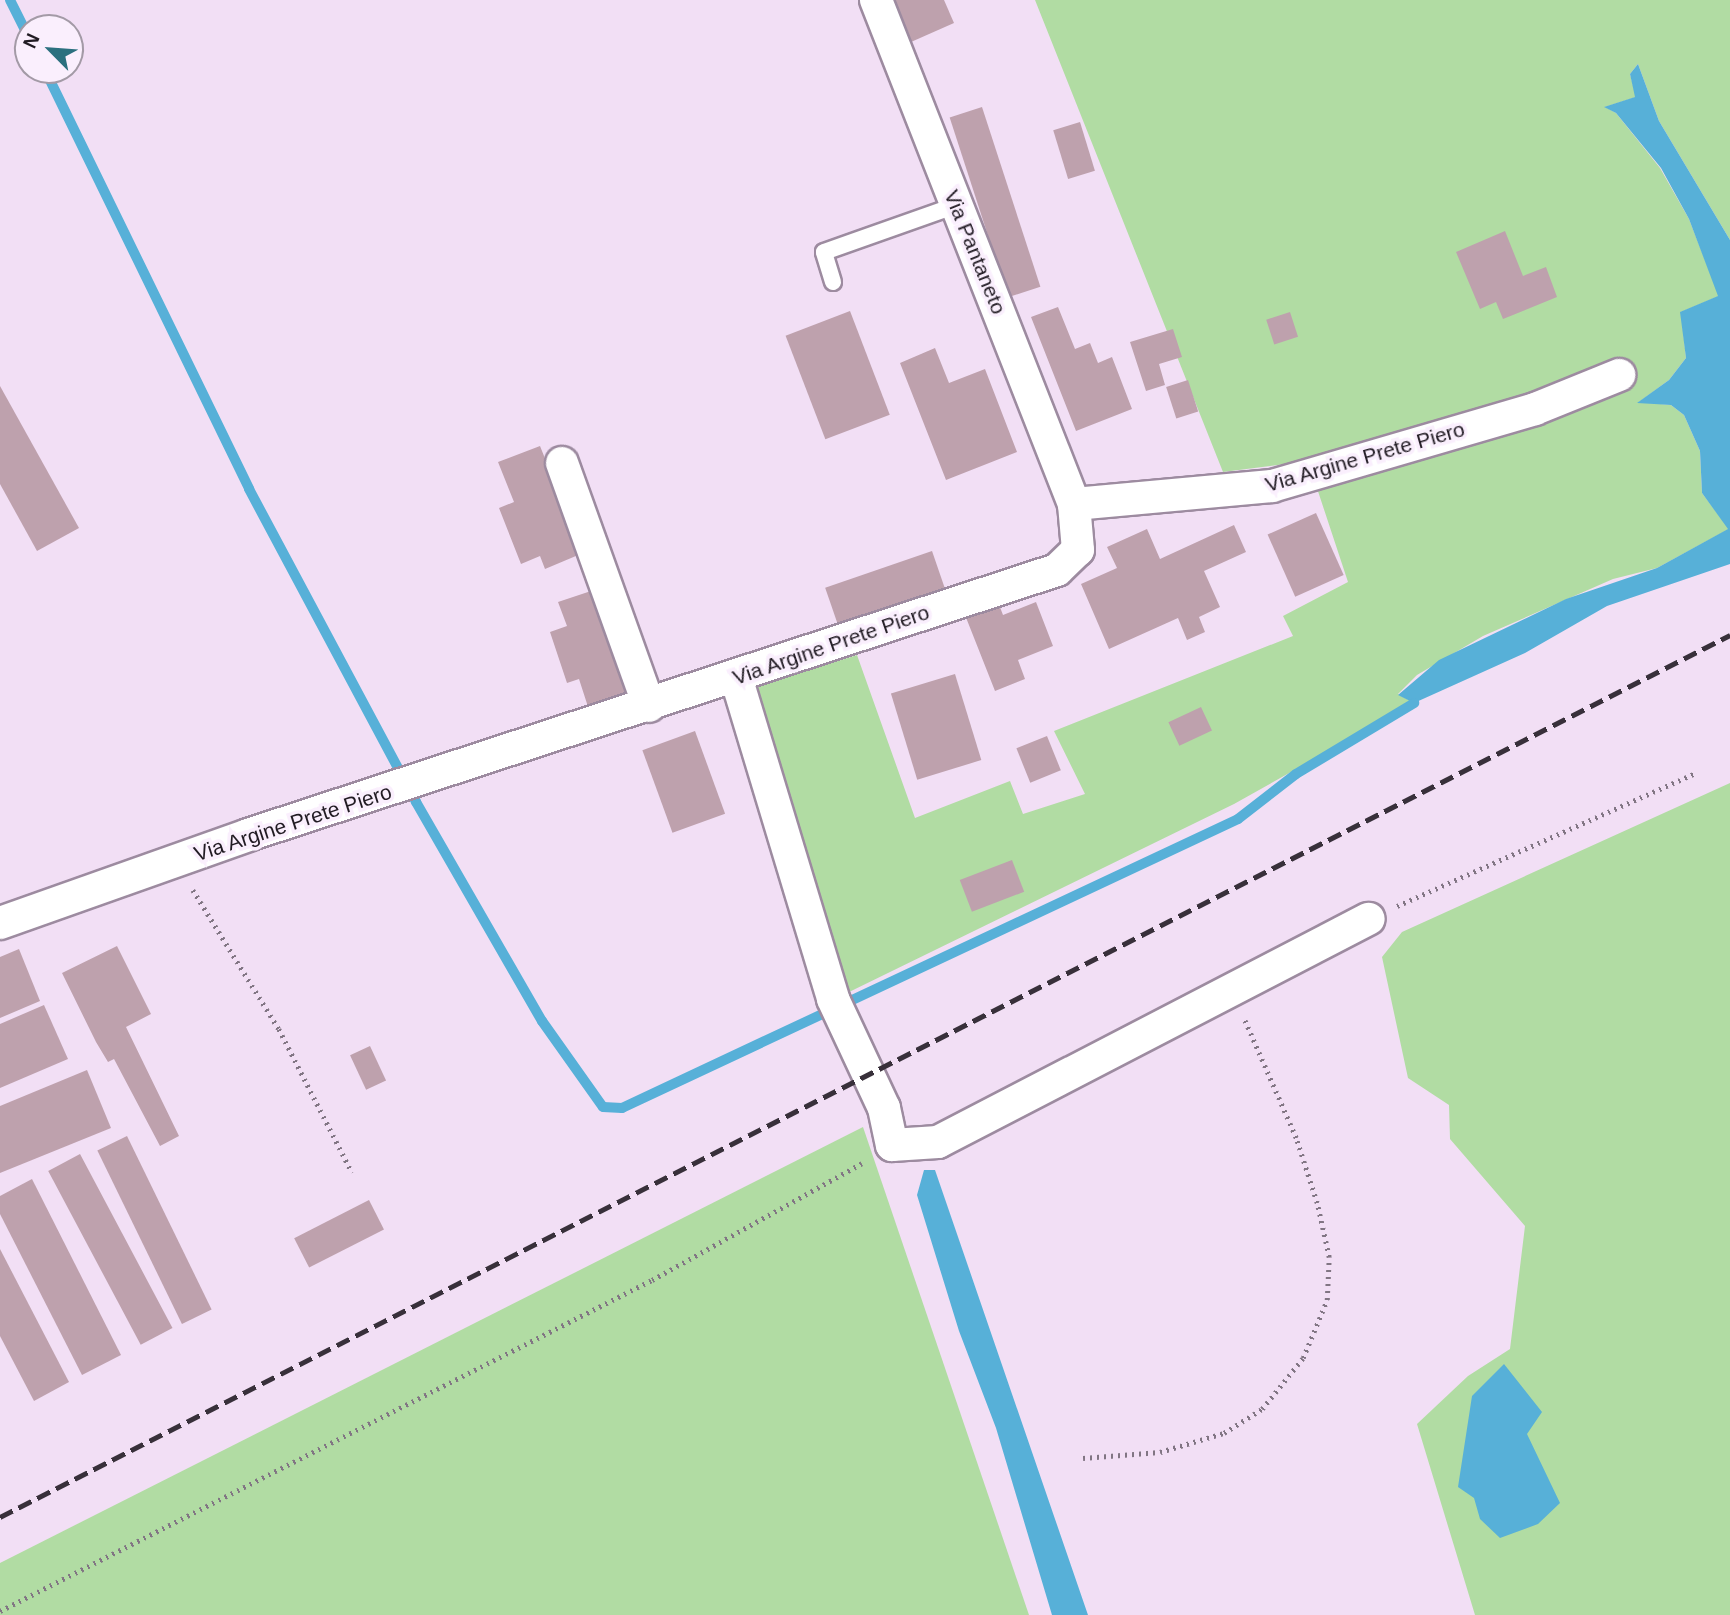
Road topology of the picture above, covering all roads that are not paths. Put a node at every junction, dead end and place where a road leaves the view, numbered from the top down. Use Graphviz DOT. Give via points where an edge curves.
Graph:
graph roads {
  1 [pos="876,0"];
  2 [pos="957,205"];
  3 [pos="832,282"];
  4 [pos="1619,375"];
  5 [pos="562,463"];
  6 [pos="1074,504"];
  7 [pos="736,677"];
  8 [pos="649,706"];
  9 [pos="1369,919"];
  10 [pos="0,923"];
  1 -- 2 [label="street, Via Pantaneto"];
  2 -- 3 [label="lane" via="824,252"];
  2 -- 6 [label="street, Via Pantaneto"];
  4 -- 6 [label="street, Via Argine Prete Piero" via="1535,409 1272,486"];
  5 -- 8 [label="street"];
  6 -- 7 [label="street, Via Argine Prete Piero" via="1078,550 1057,570"];
  7 -- 8 [label="street, Via Argine Prete Piero"];
  7 -- 9 [label="street" via="839,1011 884,1108 892,1145 938,1142 1229,987"];
  8 -- 10 [label="street, Via Argine Prete Piero"];
}
